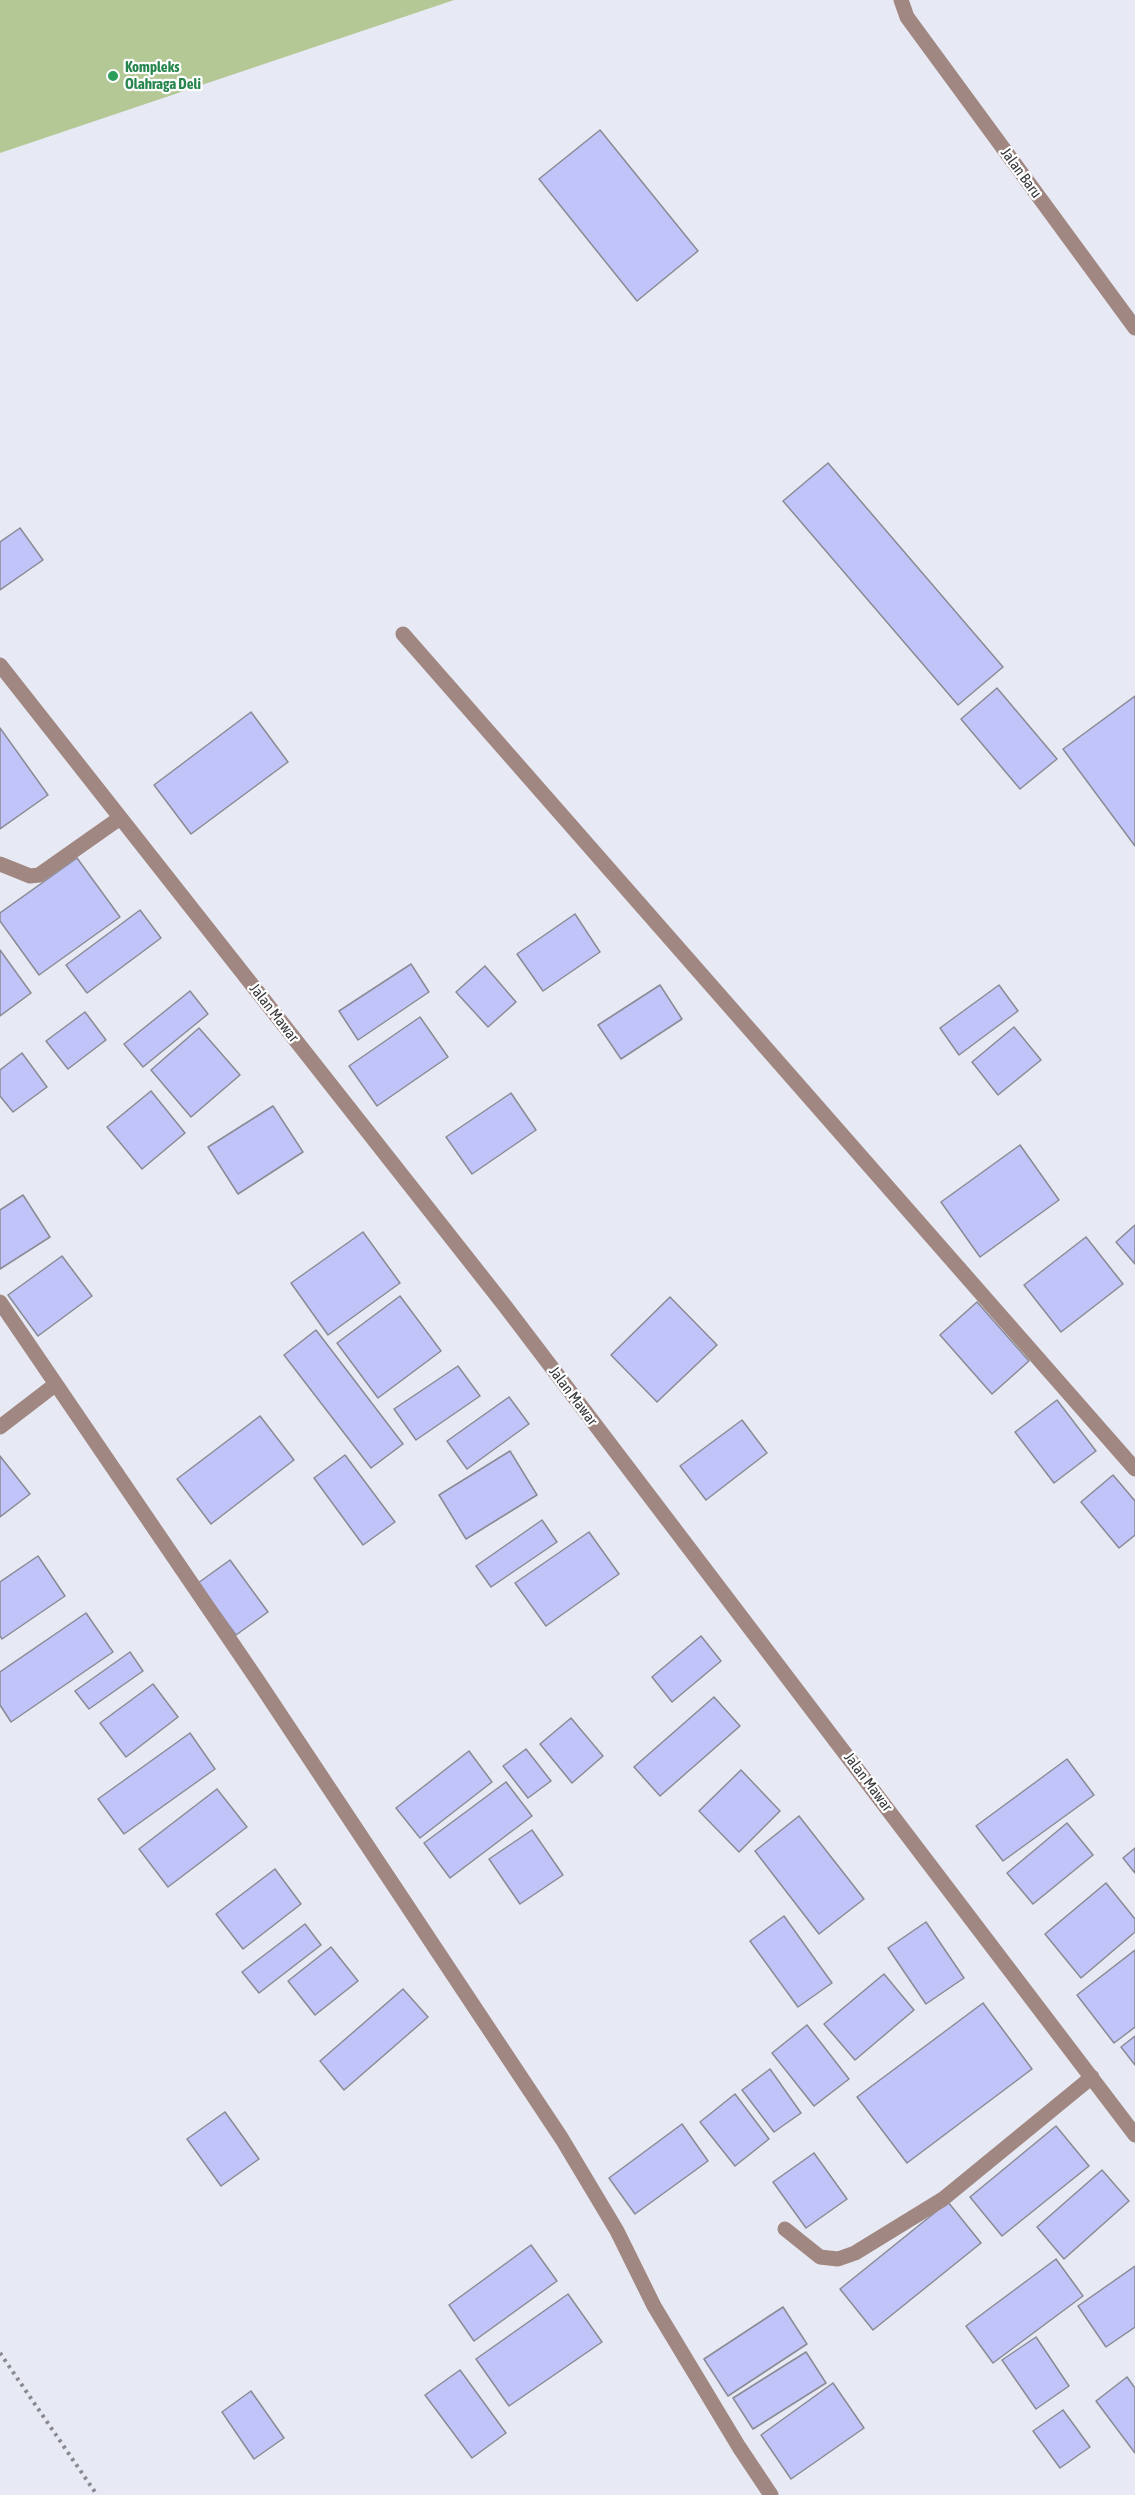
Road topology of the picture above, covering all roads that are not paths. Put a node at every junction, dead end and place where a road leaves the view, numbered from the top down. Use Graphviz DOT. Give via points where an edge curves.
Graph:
graph roads {
  1 [pos="901,0"];
  2 [pos="1135,328"];
  3 [pos="403,633"];
  4 [pos="0,665"];
  5 [pos="120,818"];
  6 [pos="0,864"];
  7 [pos="0,1302"];
  8 [pos="56,1384"];
  9 [pos="0,1427"];
  10 [pos="1135,1469"];
  11 [pos="1092,2077"];
  12 [pos="1135,2136"];
  13 [pos="785,2229"];
  14 [pos="771,2495"];
  1 -- 2 [label="street, Jalan Baru" via="907,17"];
  3 -- 10 [label="street"];
  4 -- 5 [label="street, Jalan Mawar"];
  5 -- 6 [label="street" via="39,876"];
  5 -- 11 [label="street, Jalan Mawar" via="505,1306"];
  7 -- 8 [label="street"];
  8 -- 9 [label="street"];
  8 -- 14 [label="street" via="562,2139 617,2231 654,2306"];
  11 -- 12 [label="street, Jalan Mawar"];
  11 -- 13 [label="street" via="943,2199 855,2253 838,2259 820,2257"];
}
